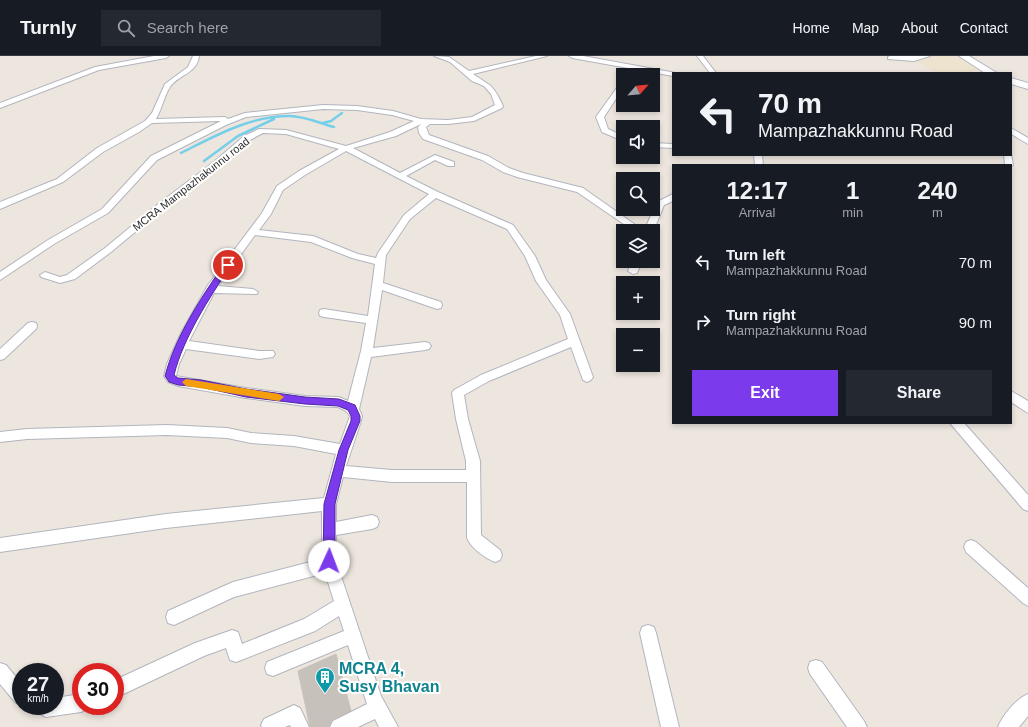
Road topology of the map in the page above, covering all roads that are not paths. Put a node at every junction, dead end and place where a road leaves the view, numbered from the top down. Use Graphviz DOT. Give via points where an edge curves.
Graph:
graph roads {
  1 [pos="166,56"];
  2 [pos="196,56"];
  3 [pos="437,56"];
  4 [pos="441,56"];
  5 [pos="544,56"];
  6 [pos="572,56"];
  7 [pos="700,56"];
  8 [pos="927,56"];
  9 [pos="963,56"];
  10 [pos="890,58"];
  11 [pos="634,66"];
  12 [pos="712,72"];
  13 [pos="987,72"];
  14 [pos="469,73"];
  15 [pos="672,74"];
  16 [pos="1012,81"];
  17 [pos="1028,86"];
  18 [pos="616,93"];
  19 [pos="0,106"];
  20 [pos="245,115"];
  21 [pos="151,120"];
  22 [pos="424,121"];
  23 [pos="1012,131"];
  24 [pos="616,136"];
  25 [pos="1028,142"];
  26 [pos="660,145"];
  27 [pos="672,146"];
  28 [pos="346,148"];
  29 [pos="451,164"];
  30 [pos="400,176"];
  31 [pos="435,194"];
  32 [pos="672,198"];
  33 [pos="0,206"];
  34 [pos="630,224"];
  35 [pos="652,224"];
  36 [pos="252,232"];
  37 [pos="380,262"];
  38 [pos="634,268"];
  39 [pos="633,271"];
  40 [pos="45,275"];
  41 [pos="0,277"];
  42 [pos="378,285"];
  43 [pos="212,289"];
  44 [pos="253,292"];
  45 [pos="437,305"];
  46 [pos="324,313"];
  47 [pos="372,320"];
  48 [pos="32,326"];
  49 [pos="575,341"];
  50 [pos="182,344"];
  51 [pos="425,346"];
  52 [pos="366,353"];
  53 [pos="269,354"];
  54 [pos="0,356"];
  55 [pos="587,377"];
  56 [pos="1012,397"];
  57 [pos="1028,408"];
  58 [pos="352,411"];
  59 [pos="957,424"];
  60 [pos="0,437"];
  61 [pos="344,450"];
  62 [pos="338,471"];
  63 [pos="472,476"];
  64 [pos="329,504"];
  65 [pos="1028,504"];
  66 [pos="372,522"];
  67 [pos="329,530"];
  68 [pos="0,545"];
  69 [pos="971,547"];
  70 [pos="495,555"];
  71 [pos="330,564"];
  72 [pos="1028,598"];
  73 [pos="343,605"];
  74 [pos="174,617"];
  75 [pos="648,633"];
  76 [pos="353,635"];
  77 [pos="273,668"];
  78 [pos="816,668"];
  79 [pos="0,671"];
  80 [pos="12,685"];
  81 [pos="124,685"];
  82 [pos="1028,703"];
  83 [pos="378,708"];
  84 [pos="270,725"];
  85 [pos="300,727"];
  86 [pos="339,727"];
  87 [pos="389,727"];
  88 [pos="670,727"];
  89 [pos="858,727"];
  90 [pos="1007,727"];
  1 -- 19 [label="street" via="97,68"];
  2 -- 21 [label="street" via="190,69 167,87 156,115"];
  3 -- 4 [label="street"];
  4 -- 14 [label="street"];
  5 -- 14 [label="street"];
  6 -- 11 [label="street"];
  7 -- 12 [label="street"];
  8 -- 10 [label="street" via="914,59"];
  9 -- 13 [label="street"];
  11 -- 15 [label="street"];
  14 -- 22 [label="street" via="492,91 499,106 474,119"];
  16 -- 17 [label="street"];
  18 -- 24 [label="street" via="600,117 606,130"];
  20 -- 21 [label="street" via="208,120"];
  20 -- 22 [label="street" via="292,109 342,107 393,113"];
  20 -- 41 [label="street" via="154,158 105,211 51,242"];
  21 -- 33 [label="street" via="101,150 74,172 52,185"];
  22 -- 28 [label="street" via="393,134"];
  22 -- 34 [label="street" via="422,127 426,137 485,158 520,175 580,190"];
  23 -- 25 [label="street"];
  26 -- 27 [label="street"];
  28 -- 30 [label="street, MCRA Mampazhakunnu road"];
  28 -- 36 [label="street" via="280,188 266,214"];
  28 -- 40 [label="street, MCRA Mampazhakunnu road" via="286,132 262,131 247,138 71,277 60,280"];
  29 -- 30 [label="street" via="435,157"];
  30 -- 31 [label="street, MCRA Mampazhakunnu road"];
  31 -- 37 [label="street" via="407,217 381,255"];
  31 -- 49 [label="street, MCRA Mampazhakunnu road" via="510,227 530,256 541,281 565,314"];
  32 -- 35 [label="street" via="660,204"];
  36 -- 37 [label="street" via="313,239 355,256"];
  36 -- 43 [label="street"];
  37 -- 42 [label="street"];
  38 -- 39 [label="street"];
  42 -- 45 [label="street"];
  42 -- 47 [label="street"];
  43 -- 44 [label="street"];
  43 -- 50 [label="street"];
  46 -- 47 [label="street"];
  47 -- 52 [label="street"];
  48 -- 54 [label="street"];
  49 -- 55 [label="street, MCRA Mampazhakunnu road"];
  49 -- 63 [label="street" via="485,378 458,393 473,462"];
  50 -- 53 [label="street" via="259,355"];
  50 -- 58 [label="street" via="170,371 172,379 246,393 305,401 339,402 348,405"];
  51 -- 52 [label="street"];
  52 -- 58 [label="street"];
  56 -- 57 [label="street"];
  58 -- 61 [label="street" via="356,416 355,421"];
  59 -- 65 [label="street"];
  60 -- 61 [label="street" via="167,430 227,433"];
  61 -- 62 [label="street"];
  62 -- 63 [label="street" via="392,476"];
  62 -- 64 [label="street"];
  63 -- 70 [label="street" via="474,538"];
  64 -- 67 [label="street"];
  64 -- 68 [label="street" via="166,521"];
  66 -- 67 [label="street"];
  67 -- 71 [label="street"];
  69 -- 72 [label="street"];
  71 -- 73 [label="street"];
  71 -- 74 [label="street" via="233,590"];
  73 -- 76 [label="street"];
  73 -- 81 [label="street" via="309,625 236,654 232,638 201,649"];
  75 -- 88 [label="street"];
  76 -- 77 [label="street"];
  76 -- 83 [label="street"];
  78 -- 89 [label="street"];
  79 -- 80 [label="street"];
  82 -- 90 [label="street"];
  83 -- 86 [label="street"];
  83 -- 87 [label="street"];
  84 -- 85 [label="street" via="294,714"];
}
